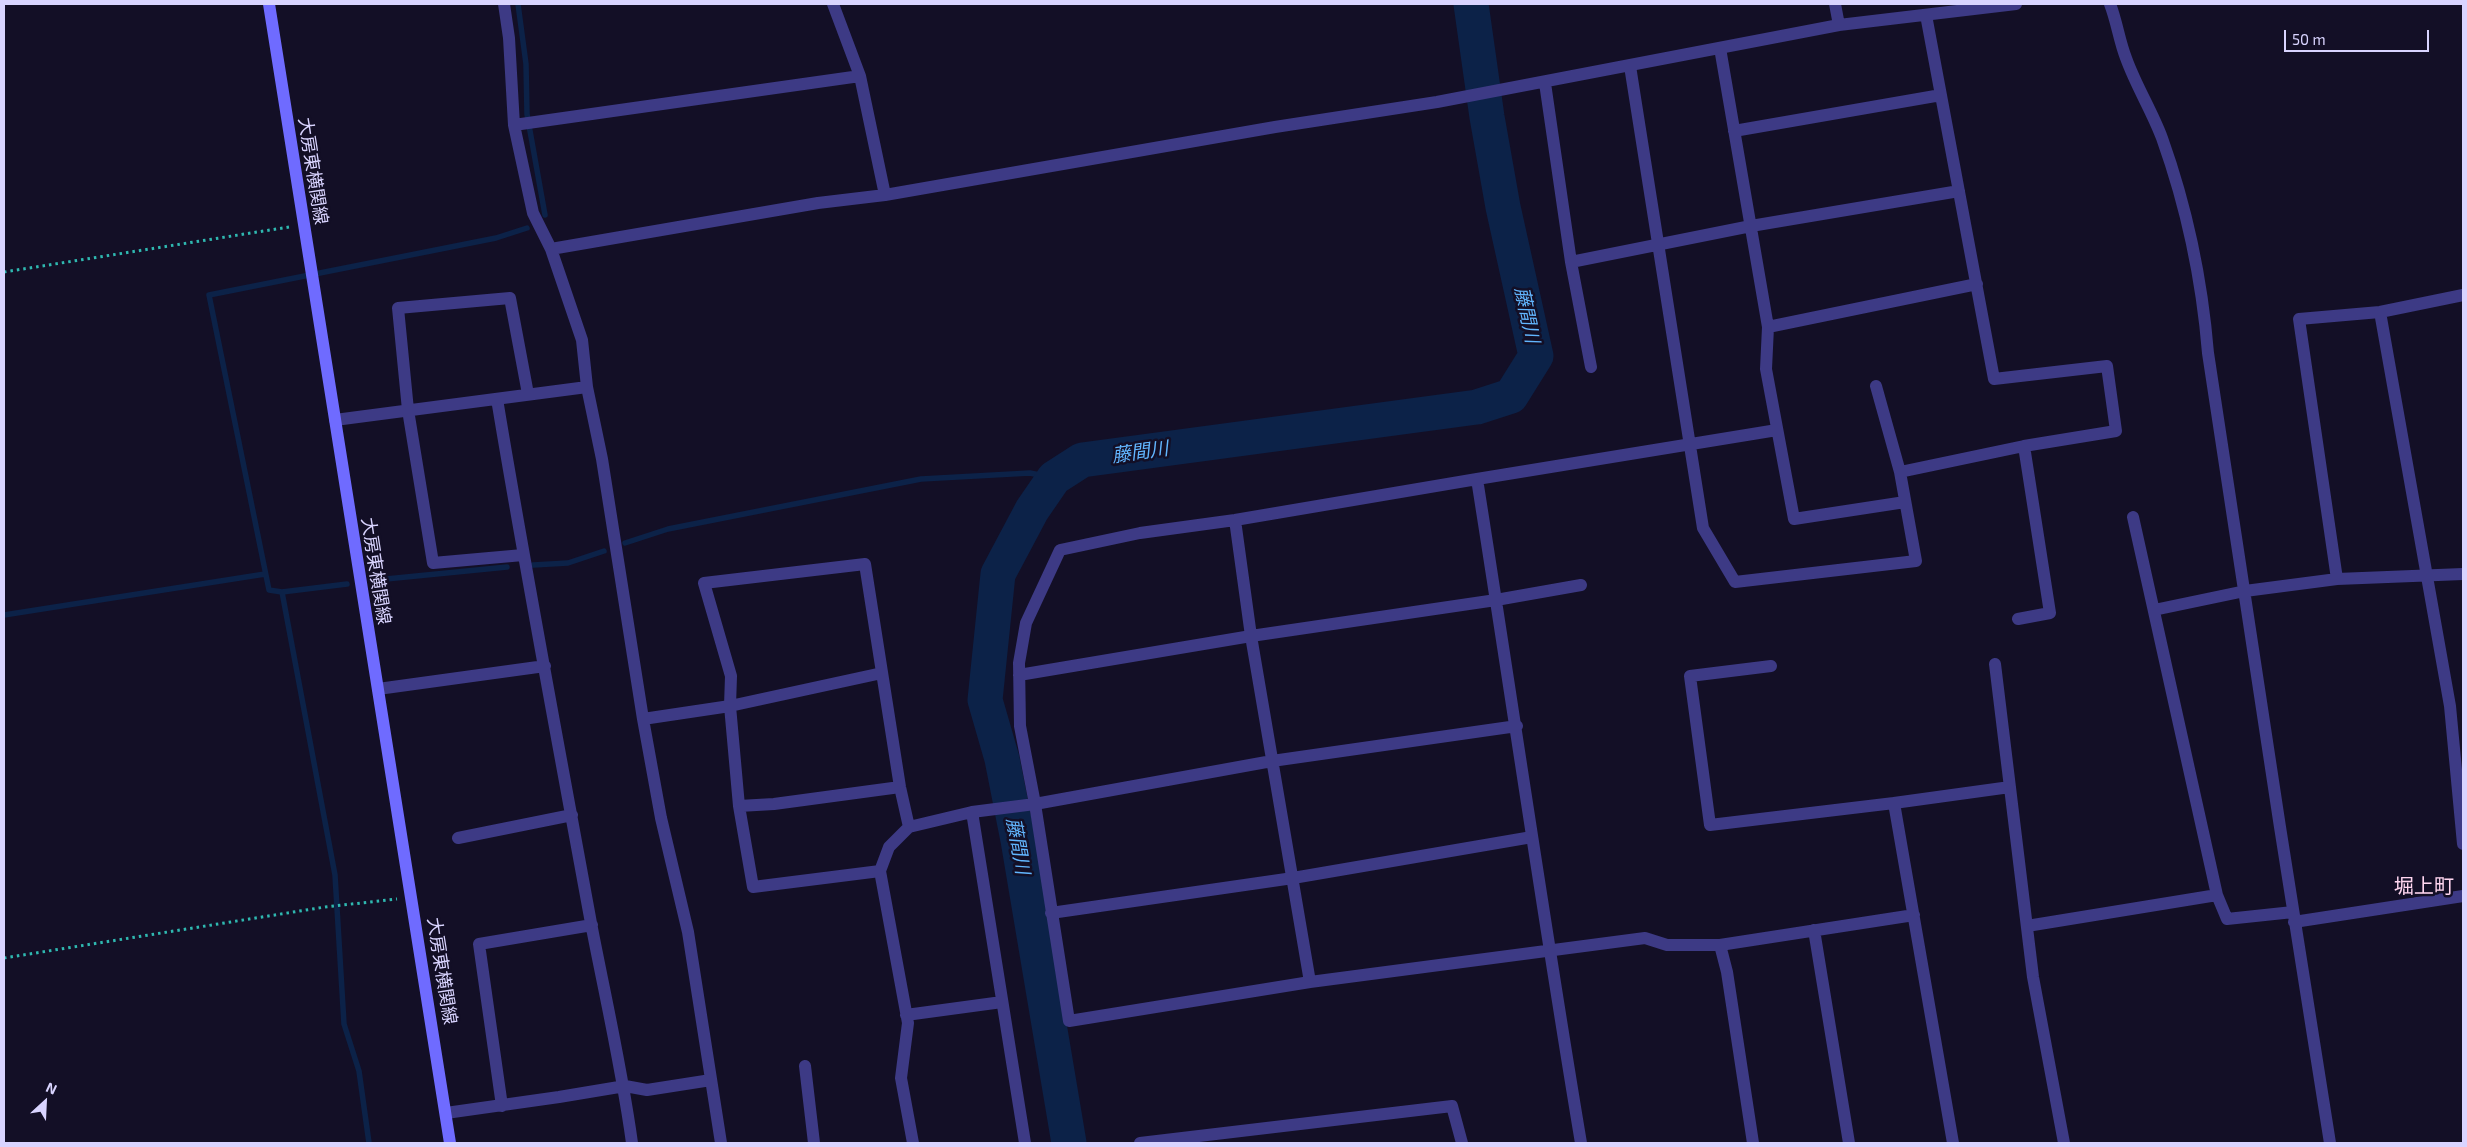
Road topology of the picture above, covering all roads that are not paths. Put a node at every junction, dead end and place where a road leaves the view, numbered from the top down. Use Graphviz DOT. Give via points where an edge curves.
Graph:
graph roads {
  1 [pos="269,4"];
  2 [pos="504,4"];
  3 [pos="833,4"];
  4 [pos="1835,4"];
  5 [pos="2016,4"];
  6 [pos="2110,4"];
  7 [pos="1926,15"];
  8 [pos="1839,25"];
  9 [pos="1720,48"];
  10 [pos="1630,66"];
  11 [pos="860,76"];
  12 [pos="1545,83"];
  13 [pos="1941,95"];
  14 [pos="525,124"];
  15 [pos="1734,131"];
  16 [pos="1959,191"];
  17 [pos="885,196"];
  18 [pos="1751,226"];
  19 [pos="1660,244"];
  20 [pos="551,249"];
  21 [pos="1571,262"];
  22 [pos="1977,284"];
  23 [pos="2463,295"];
  24 [pos="2380,312"];
  25 [pos="1768,327"];
  26 [pos="1591,367"];
  27 [pos="1876,386"];
  28 [pos="587,387"];
  29 [pos="528,394"];
  30 [pos="497,398"];
  31 [pos="408,410"];
  32 [pos="335,420"];
  33 [pos="1777,430"];
  34 [pos="1690,446"];
  35 [pos="2024,446"];
  36 [pos="1900,472"];
  37 [pos="1477,479"];
  38 [pos="1906,502"];
  39 [pos="2133,517"];
  40 [pos="1235,520"];
  41 [pos="523,555"];
  42 [pos="2463,574"];
  43 [pos="2427,577"];
  44 [pos="2337,579"];
  45 [pos="1581,585"];
  46 [pos="2245,591"];
  47 [pos="1496,600"];
  48 [pos="2154,610"];
  49 [pos="2018,619"];
  50 [pos="1251,636"];
  51 [pos="1995,664"];
  52 [pos="545,666"];
  53 [pos="1771,666"];
  54 [pos="882,673"];
  55 [pos="1019,675"];
  56 [pos="378,689"];
  57 [pos="730,706"];
  58 [pos="643,719"];
  59 [pos="1517,726"];
  60 [pos="1272,761"];
  61 [pos="900,787"];
  62 [pos="2010,787"];
  63 [pos="1894,803"];
  64 [pos="1035,804"];
  65 [pos="739,806"];
  66 [pos="972,812"];
  67 [pos="572,815"];
  68 [pos="909,827"];
  69 [pos="1532,837"];
  70 [pos="458,838"];
  71 [pos="2463,844"];
  72 [pos="880,871"];
  73 [pos="1293,878"];
  74 [pos="2216,895"];
  75 [pos="2463,896"];
  76 [pos="1051,913"];
  77 [pos="1914,915"];
  78 [pos="2294,917"];
  79 [pos="592,925"];
  80 [pos="2027,926"];
  81 [pos="1814,930"];
  82 [pos="1720,945"];
  83 [pos="1548,951"];
  84 [pos="1310,982"];
  85 [pos="1002,1002"];
  86 [pos="906,1015"];
  87 [pos="805,1066"];
  88 [pos="711,1080"];
  89 [pos="625,1086"];
  90 [pos="502,1106"];
  91 [pos="446,1113"];
  92 [pos="450,1143"];
  93 [pos="632,1143"];
  94 [pos="721,1143"];
  95 [pos="814,1143"];
  96 [pos="913,1143"];
  97 [pos="1025,1143"];
  98 [pos="1140,1143"];
  99 [pos="1462,1143"];
  100 [pos="1581,1143"];
  101 [pos="1754,1143"];
  102 [pos="1849,1143"];
  103 [pos="1953,1143"];
  104 [pos="2064,1143"];
  105 [pos="2330,1143"];
  1 -- 32 [label="main road, 大房東横関線"];
  2 -- 14 [label="street"];
  3 -- 11 [label="street"];
  4 -- 8 [label="street"];
  5 -- 7 [label="street"];
  6 -- 46 [label="street" via="2126,58 2162,138 2193,246 2204,299 2208,353"];
  7 -- 8 [label="street"];
  7 -- 13 [label="street"];
  8 -- 9 [label="street"];
  9 -- 10 [label="street"];
  9 -- 15 [label="street"];
  10 -- 12 [label="street"];
  10 -- 19 [label="street"];
  11 -- 14 [label="street"];
  11 -- 17 [label="street"];
  12 -- 17 [label="street"];
  12 -- 21 [label="street"];
  13 -- 15 [label="street"];
  13 -- 16 [label="street"];
  14 -- 20 [label="street" via="533,213"];
  15 -- 18 [label="street"];
  16 -- 18 [label="street"];
  16 -- 22 [label="street"];
  17 -- 20 [label="street" via="818,203"];
  18 -- 19 [label="street"];
  18 -- 25 [label="street"];
  19 -- 21 [label="street"];
  19 -- 34 [label="street"];
  20 -- 28 [label="street" via="582,340"];
  21 -- 26 [label="street"];
  22 -- 25 [label="street"];
  22 -- 35 [label="street" via="1994,379 2107,366 2116,431"];
  23 -- 24 [label="street"];
  24 -- 43 [label="street"];
  24 -- 44 [label="street" via="2299,318"];
  25 -- 33 [label="street" via="1766,369"];
  27 -- 36 [label="street"];
  28 -- 29 [label="street"];
  28 -- 58 [label="street" via="602,460"];
  29 -- 30 [label="street"];
  29 -- 31 [label="street" via="510,298 398,308"];
  30 -- 31 [label="street"];
  30 -- 41 [label="street"];
  31 -- 32 [label="street"];
  31 -- 41 [label="street" via="433,563"];
  32 -- 56 [label="main road, 大房東横関線"];
  33 -- 34 [label="street"];
  33 -- 38 [label="street" via="1794,519"];
  34 -- 37 [label="street"];
  34 -- 38 [label="street" via="1702,528 1735,582 1916,561"];
  35 -- 36 [label="street"];
  35 -- 49 [label="street" via="2050,613"];
  36 -- 38 [label="street"];
  37 -- 40 [label="street"];
  37 -- 47 [label="street"];
  39 -- 48 [label="street"];
  40 -- 50 [label="street"];
  40 -- 55 [label="street" via="1140,533 1060,550 1026,623"];
  41 -- 52 [label="street"];
  42 -- 43 [label="street"];
  43 -- 44 [label="street"];
  43 -- 71 [label="street" via="2450,706"];
  44 -- 46 [label="street"];
  45 -- 47 [label="street"];
  46 -- 48 [label="street"];
  46 -- 78 [label="street"];
  47 -- 50 [label="street"];
  47 -- 59 [label="street"];
  48 -- 74 [label="street"];
  50 -- 55 [label="street"];
  50 -- 60 [label="street"];
  51 -- 62 [label="street"];
  52 -- 56 [label="street"];
  52 -- 67 [label="street"];
  53 -- 63 [label="street" via="1690,676 1710,825"];
  54 -- 57 [label="street"];
  54 -- 57 [label="street" via="866,564 704,583 731,676"];
  54 -- 61 [label="street"];
  55 -- 64 [label="street" via="1020,726"];
  56 -- 91 [label="main road, 大房東横関線"];
  57 -- 58 [label="street"];
  57 -- 65 [label="street"];
  58 -- 88 [label="street" via="661,818 688,932"];
  59 -- 60 [label="street"];
  59 -- 69 [label="street"];
  60 -- 64 [label="street"];
  60 -- 73 [label="street"];
  61 -- 65 [label="street"];
  61 -- 68 [label="street"];
  62 -- 63 [label="street"];
  62 -- 80 [label="street"];
  63 -- 77 [label="street"];
  64 -- 66 [label="street"];
  64 -- 76 [label="street"];
  65 -- 72 [label="street" via="753,887"];
  66 -- 68 [label="street"];
  66 -- 85 [label="street"];
  67 -- 70 [label="street"];
  67 -- 79 [label="street"];
  68 -- 72 [label="street" via="889,847"];
  69 -- 73 [label="street"];
  69 -- 83 [label="street"];
  72 -- 86 [label="street"];
  73 -- 76 [label="street"];
  73 -- 84 [label="street"];
  74 -- 78 [label="street" via="2227,919"];
  74 -- 80 [label="street"];
  75 -- 78 [label="street"];
  76 -- 84 [label="street" via="1069,1021"];
  77 -- 81 [label="street"];
  77 -- 103 [label="street"];
  78 -- 105 [label="street"];
  79 -- 89 [label="street"];
  79 -- 90 [label="street" via="479,944"];
  80 -- 104 [label="street"];
  81 -- 82 [label="street"];
  81 -- 102 [label="street"];
  82 -- 83 [label="street" via="1667,945 1645,938"];
  82 -- 101 [label="street"];
  83 -- 84 [label="street"];
  83 -- 100 [label="street"];
  85 -- 86 [label="street"];
  85 -- 97 [label="street"];
  86 -- 96 [label="street" via="908,1037 901,1078"];
  87 -- 95 [label="street"];
  88 -- 89 [label="street" via="647,1090"];
  88 -- 94 [label="street"];
  89 -- 90 [label="street"];
  89 -- 93 [label="street"];
  90 -- 91 [label="street"];
  91 -- 92 [label="main road, 大房東横関線"];
  98 -- 99 [label="street" via="1452,1106"];
}
